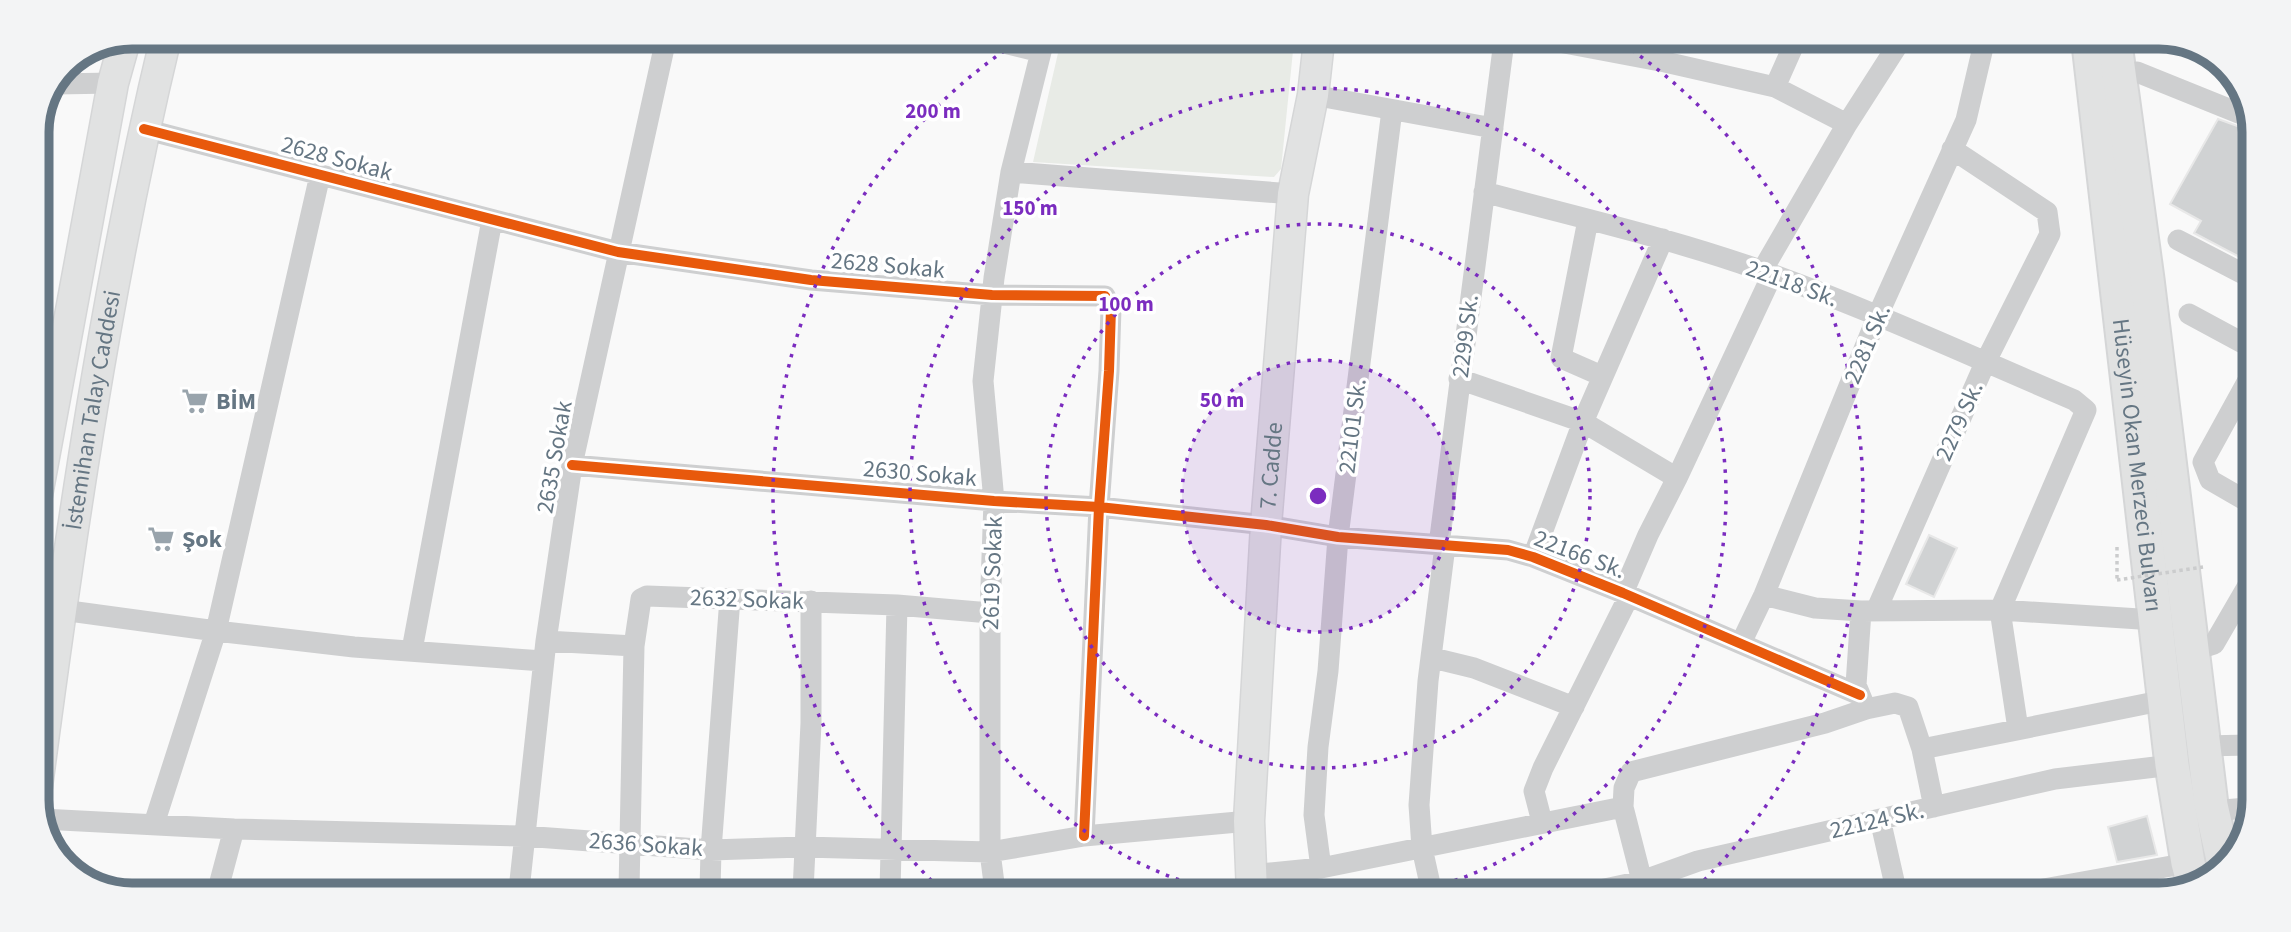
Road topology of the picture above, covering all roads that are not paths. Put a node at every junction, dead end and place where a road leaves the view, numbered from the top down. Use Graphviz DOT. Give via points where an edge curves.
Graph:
graph roads {
  1 [pos="163,49"];
  2 [pos="664,49"];
  3 [pos="1041,49"];
  4 [pos="1318,49"];
  5 [pos="1503,49"];
  6 [pos="1626,49"];
  7 [pos="1792,49"];
  8 [pos="1895,49"];
  9 [pos="1983,49"];
  10 [pos="2073,49"];
  11 [pos="2090,49"];
  12 [pos="2115,49"];
  13 [pos="122,50"];
  14 [pos="2135,58"];
  15 [pos="113,83"];
  16 [pos="65,84"];
  17 [pos="1774,87"];
  18 [pos="1313,95"];
  19 [pos="1392,110"];
  20 [pos="2239,112"];
  21 [pos="1847,124"];
  22 [pos="1493,128"];
  23 [pos="144,129"];
  24 [pos="1952,149"];
  25 [pos="1011,172"];
  26 [pos="320,175"];
  27 [pos="1484,192"];
  28 [pos="1293,194"];
  29 [pos="492,220"];
  30 [pos="1588,220"];
  31 [pos="1663,239"];
  32 [pos="2178,240"];
  33 [pos="618,252"];
  34 [pos="1767,273"];
  35 [pos="2242,273"];
  36 [pos="2132,279"];
  37 [pos="992,295"];
  38 [pos="2189,314"];
  39 [pos="1878,315"];
  40 [pos="2242,343"];
  41 [pos="49,356"];
  42 [pos="1985,363"];
  43 [pos="1602,376"];
  44 [pos="1459,379"];
  45 [pos="2242,391"];
  46 [pos="1583,422"];
  47 [pos="572,465"];
  48 [pos="1677,478"];
  49 [pos="2242,498"];
  50 [pos="994,501"];
  51 [pos="1099,507"];
  52 [pos="1266,525"];
  53 [pos="1338,537"];
  54 [pos="1442,545"];
  55 [pos="1533,557"];
  56 [pos="1626,594"];
  57 [pos="1764,596"];
  58 [pos="2242,596"];
  59 [pos="730,598"];
  60 [pos="811,601"];
  61 [pos="897,605"];
  62 [pos="62,610"];
  63 [pos="2000,610"];
  64 [pos="1868,611"];
  65 [pos="990,613"];
  66 [pos="2155,620"];
  67 [pos="216,631"];
  68 [pos="1741,643"];
  69 [pos="634,646"];
  70 [pos="412,650"];
  71 [pos="545,651"];
  72 [pos="2192,651"];
  73 [pos="1433,658"];
  74 [pos="2165,700"];
  75 [pos="49,702"];
  76 [pos="1863,702"];
  77 [pos="1574,707"];
  78 [pos="2018,729"];
  79 [pos="2242,745"];
  80 [pos="2205,746"];
  81 [pos="1922,750"];
  82 [pos="2172,765"];
  83 [pos="1623,807"];
  84 [pos="1934,807"];
  85 [pos="2241,809"];
  86 [pos="2212,811"];
  87 [pos="52,819"];
  88 [pos="1880,819"];
  89 [pos="1249,821"];
  90 [pos="1542,822"];
  91 [pos="154,824"];
  92 [pos="234,829"];
  93 [pos="523,835"];
  94 [pos="1084,836"];
  95 [pos="631,843"];
  96 [pos="804,847"];
  97 [pos="1422,848"];
  98 [pos="890,849"];
  99 [pos="711,850"];
  100 [pos="990,852"];
  101 [pos="2222,854"];
  102 [pos="1321,869"];
  103 [pos="2191,874"];
  104 [pos="1642,881"];
  105 [pos="219,883"];
  106 [pos="520,883"];
  107 [pos="629,883"];
  108 [pos="710,883"];
  109 [pos="803,883"];
  110 [pos="890,883"];
  111 [pos="994,883"];
  112 [pos="1251,883"];
  113 [pos="1256,883"];
  114 [pos="1430,883"];
  115 [pos="1633,883"];
  116 [pos="1895,883"];
  117 [pos="2114,883"];
  1 -- 23 [label="main road, İstemihan Talay Caddesi"];
  2 -- 33 [label="street, 2635 Sokak"];
  3 -- 25 [label="street, 2619 Sokak"];
  4 -- 18 [label="main road, 7. Cadde"];
  5 -- 22 [label="street, 2299 Sk."];
  6 -- 17 [label="street"];
  7 -- 17 [label="street"];
  8 -- 21 [label="street"];
  9 -- 24 [label="street, 2281 Sk." via="1966,120"];
  10 -- 36 [label="main road" via="2092,200"];
  11 -- 36 [label="main road, Hüseyin Okan Merzeci Bulvarı"];
  12 -- 36 [label="main road, Hüseyin Okan Merzeci Bulvarı"];
  13 -- 15 [label="main road, İstemihan Talay Caddesi"];
  14 -- 20 [label="street"];
  14 -- 36 [label="main road" via="2147,195"];
  15 -- 16 [label="street"];
  15 -- 41 [label="main road, İstemihan Talay Caddesi"];
  17 -- 21 [label="street"];
  18 -- 19 [label="street"];
  18 -- 28 [label="main road, 7. Cadde"];
  19 -- 22 [label="street"];
  19 -- 53 [label="street, 22101 Sk."];
  21 -- 34 [label="street"];
  22 -- 27 [label="street, 2299 Sk."];
  23 -- 26 [label="street, 2628 Sokak"];
  23 -- 62 [label="main road, İstemihan Talay Caddesi" via="82,471"];
  24 -- 39 [label="street, 2281 Sk."];
  24 -- 42 [label="street, 2279 Sk." via="2047,212 2050,234"];
  25 -- 28 [label="street"];
  25 -- 37 [label="street, 2619 Sokak"];
  26 -- 29 [label="street, 2628 Sokak"];
  26 -- 67 [label="street"];
  27 -- 30 [label="street, 22118 Sk."];
  27 -- 44 [label="street, 2299 Sk."];
  28 -- 52 [label="main road, 7. Cadde"];
  29 -- 33 [label="street, 2628 Sokak"];
  29 -- 70 [label="street"];
  30 -- 31 [label="street, 22118 Sk."];
  30 -- 43 [label="street" via="1561,358"];
  31 -- 34 [label="street, 22118 Sk."];
  31 -- 43 [label="street"];
  32 -- 35 [label="street"];
  33 -- 37 [label="street, 2628 Sokak" via="811,280"];
  33 -- 47 [label="street, 2635 Sokak"];
  34 -- 39 [label="street, 22118 Sk."];
  34 -- 48 [label="street"];
  36 -- 66 [label="main road, Hüseyin Okan Merzeci Bulvarı"];
  36 -- 72 [label="main road, Hüseyin Okan Merzeci Bulvarı"];
  37 -- 50 [label="street, 2619 Sokak" via="983,381"];
  37 -- 51 [label="street, 2628 Sokak" via="1105,296 1111,308"];
  38 -- 40 [label="street"];
  39 -- 42 [label="street, 22118 Sk."];
  39 -- 57 [label="street, 2281 Sk."];
  42 -- 63 [label="street, 22118 Sk." via="2074,400 2086,410"];
  42 -- 64 [label="street, 2279 Sk."];
  43 -- 46 [label="street"];
  44 -- 46 [label="street"];
  44 -- 54 [label="street, 2299 Sk."];
  45 -- 49 [label="street" via="2203,462 2210,480"];
  46 -- 48 [label="street"];
  46 -- 55 [label="street"];
  47 -- 50 [label="street, 2630 Sokak"];
  47 -- 71 [label="street, 2635 Sokak"];
  48 -- 56 [label="street" via="1648,535"];
  50 -- 51 [label="street, 2630 Sokak"];
  50 -- 65 [label="street, 2619 Sokak"];
  51 -- 52 [label="street, 2630 Sokak"];
  51 -- 94 [label="street, 2628 Sokak"];
  52 -- 53 [label="street, 22166 Sk."];
  52 -- 89 [label="main road, 7. Cadde"];
  53 -- 54 [label="street, 22166 Sk."];
  53 -- 102 [label="street, 22101 Sk." via="1314,816"];
  54 -- 55 [label="street, 22166 Sk." via="1508,550"];
  54 -- 73 [label="street, 2299 Sk."];
  55 -- 56 [label="street, 22166 Sk."];
  56 -- 68 [label="street, 22166 Sk."];
  56 -- 77 [label="street"];
  57 -- 64 [label="street" via="1815,608"];
  57 -- 68 [label="street, 2281 Sk."];
  58 -- 72 [label="street" via="2214,645"];
  59 -- 60 [label="street, 2632 Sokak"];
  59 -- 69 [label="street, 2632 Sokak" via="647,596 642,599"];
  59 -- 99 [label="street"];
  60 -- 61 [label="street, 2632 Sokak"];
  60 -- 96 [label="street"];
  61 -- 65 [label="street, 2632 Sokak"];
  61 -- 98 [label="street"];
  62 -- 67 [label="street"];
  62 -- 75 [label="main road, İstemihan Talay Caddesi"];
  63 -- 64 [label="street"];
  63 -- 66 [label="street"];
  63 -- 78 [label="street"];
  64 -- 76 [label="street, 2279 Sk." via="1856,685"];
  65 -- 100 [label="street, 2619 Sokak"];
  66 -- 74 [label="main road, Hüseyin Okan Merzeci Bulvarı"];
  67 -- 70 [label="street"];
  67 -- 91 [label="street"];
  68 -- 76 [label="street, 22166 Sk."];
  69 -- 71 [label="street"];
  69 -- 95 [label="street"];
  70 -- 71 [label="street"];
  71 -- 93 [label="street, 2635 Sokak"];
  72 -- 80 [label="main road, Hüseyin Okan Merzeci Bulvarı"];
  73 -- 77 [label="street" via="1474,668"];
  73 -- 97 [label="street, 2299 Sk." via="1419,805"];
  74 -- 78 [label="street"];
  74 -- 82 [label="main road, Hüseyin Okan Merzeci Bulvarı"];
  76 -- 81 [label="street" via="1908,707"];
  76 -- 83 [label="street" via="1825,723 1631,772"];
  77 -- 90 [label="street" via="1534,791"];
  78 -- 81 [label="street"];
  79 -- 80 [label="street"];
  80 -- 86 [label="main road, Hüseyin Okan Merzeci Bulvarı"];
  81 -- 84 [label="street"];
  82 -- 84 [label="street, 22124 Sk." via="2056,779"];
  82 -- 103 [label="main road, Hüseyin Okan Merzeci Bulvarı"];
  83 -- 90 [label="street"];
  83 -- 104 [label="street"];
  84 -- 88 [label="street, 22124 Sk."];
  85 -- 86 [label="street"];
  86 -- 101 [label="main road, Hüseyin Okan Merzeci Bulvarı"];
  87 -- 91 [label="street, 2636 Sokak"];
  88 -- 104 [label="street, 22124 Sk." via="1698,861"];
  88 -- 116 [label="street"];
  89 -- 94 [label="street, 2636 Sokak"];
  89 -- 112 [label="main road, 7. Cadde"];
  90 -- 97 [label="street"];
  91 -- 92 [label="street, 2636 Sokak"];
  92 -- 93 [label="street, 2636 Sokak"];
  92 -- 105 [label="street"];
  93 -- 95 [label="street, 2636 Sokak"];
  93 -- 106 [label="street, 2635 Sokak"];
  94 -- 100 [label="street, 2636 Sokak"];
  95 -- 99 [label="street, 2636 Sokak"];
  95 -- 107 [label="street"];
  96 -- 98 [label="street, 2636 Sokak"];
  96 -- 99 [label="street, 2636 Sokak"];
  96 -- 109 [label="street"];
  97 -- 102 [label="street"];
  97 -- 114 [label="street, 2299 Sk."];
  98 -- 100 [label="street, 2636 Sokak"];
  98 -- 110 [label="street"];
  99 -- 108 [label="street"];
  100 -- 111 [label="street, 2619 Sokak"];
  102 -- 113 [label="street"];
  103 -- 117 [label="street"];
  104 -- 115 [label="street, 22124 Sk."];
}
